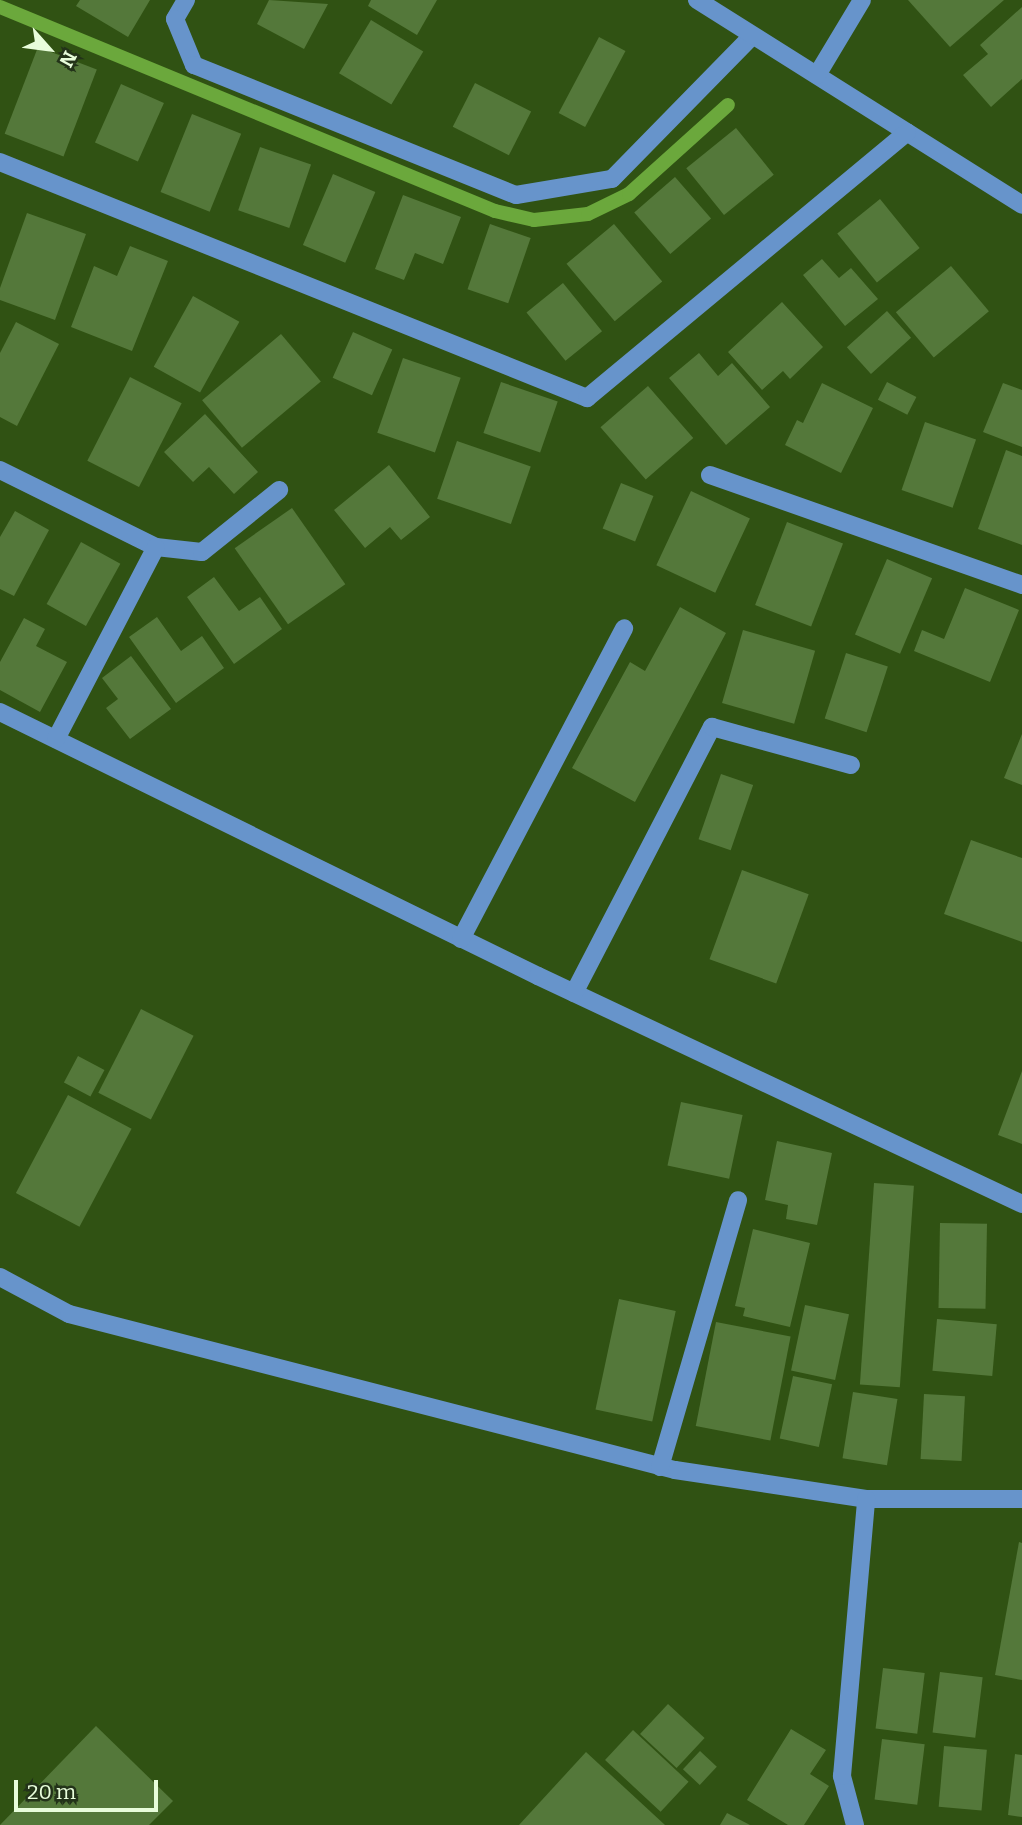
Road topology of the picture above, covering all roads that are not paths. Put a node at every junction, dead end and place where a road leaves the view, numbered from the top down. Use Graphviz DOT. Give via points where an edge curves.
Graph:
graph roads {
  1 [pos="186,0"];
  2 [pos="697,0"];
  3 [pos="862,0"];
  4 [pos="752,36"];
  5 [pos="817,75"];
  6 [pos="907,132"];
  7 [pos="0,162"];
  8 [pos="1022,205"];
  9 [pos="0,470"];
  10 [pos="710,475"];
  11 [pos="279,490"];
  12 [pos="156,547"];
  13 [pos="1022,585"];
  14 [pos="624,628"];
  15 [pos="0,712"];
  16 [pos="56,739"];
  17 [pos="851,765"];
  18 [pos="461,939"];
  19 [pos="574,993"];
  20 [pos="738,1200"];
  21 [pos="1022,1204"];
  22 [pos="0,1278"];
  23 [pos="660,1467"];
  24 [pos="866,1499"];
  25 [pos="1022,1499"];
  26 [pos="855,1825"];
  1 -- 4 [label="street" via="175,19 194,65 516,195 612,179"];
  2 -- 4 [label="street"];
  3 -- 5 [label="street"];
  4 -- 5 [label="street"];
  5 -- 6 [label="street"];
  6 -- 7 [label="street" via="587,398"];
  6 -- 8 [label="street"];
  9 -- 12 [label="street"];
  10 -- 13 [label="street"];
  11 -- 12 [label="street" via="202,552"];
  12 -- 16 [label="street"];
  14 -- 18 [label="street"];
  15 -- 16 [label="street"];
  16 -- 18 [label="street"];
  17 -- 19 [label="street" via="712,727"];
  18 -- 19 [label="street"];
  19 -- 21 [label="street"];
  20 -- 23 [label="street"];
  22 -- 23 [label="street" via="69,1314"];
  23 -- 24 [label="street"];
  24 -- 25 [label="street"];
  24 -- 26 [label="street" via="842,1776"];
}
